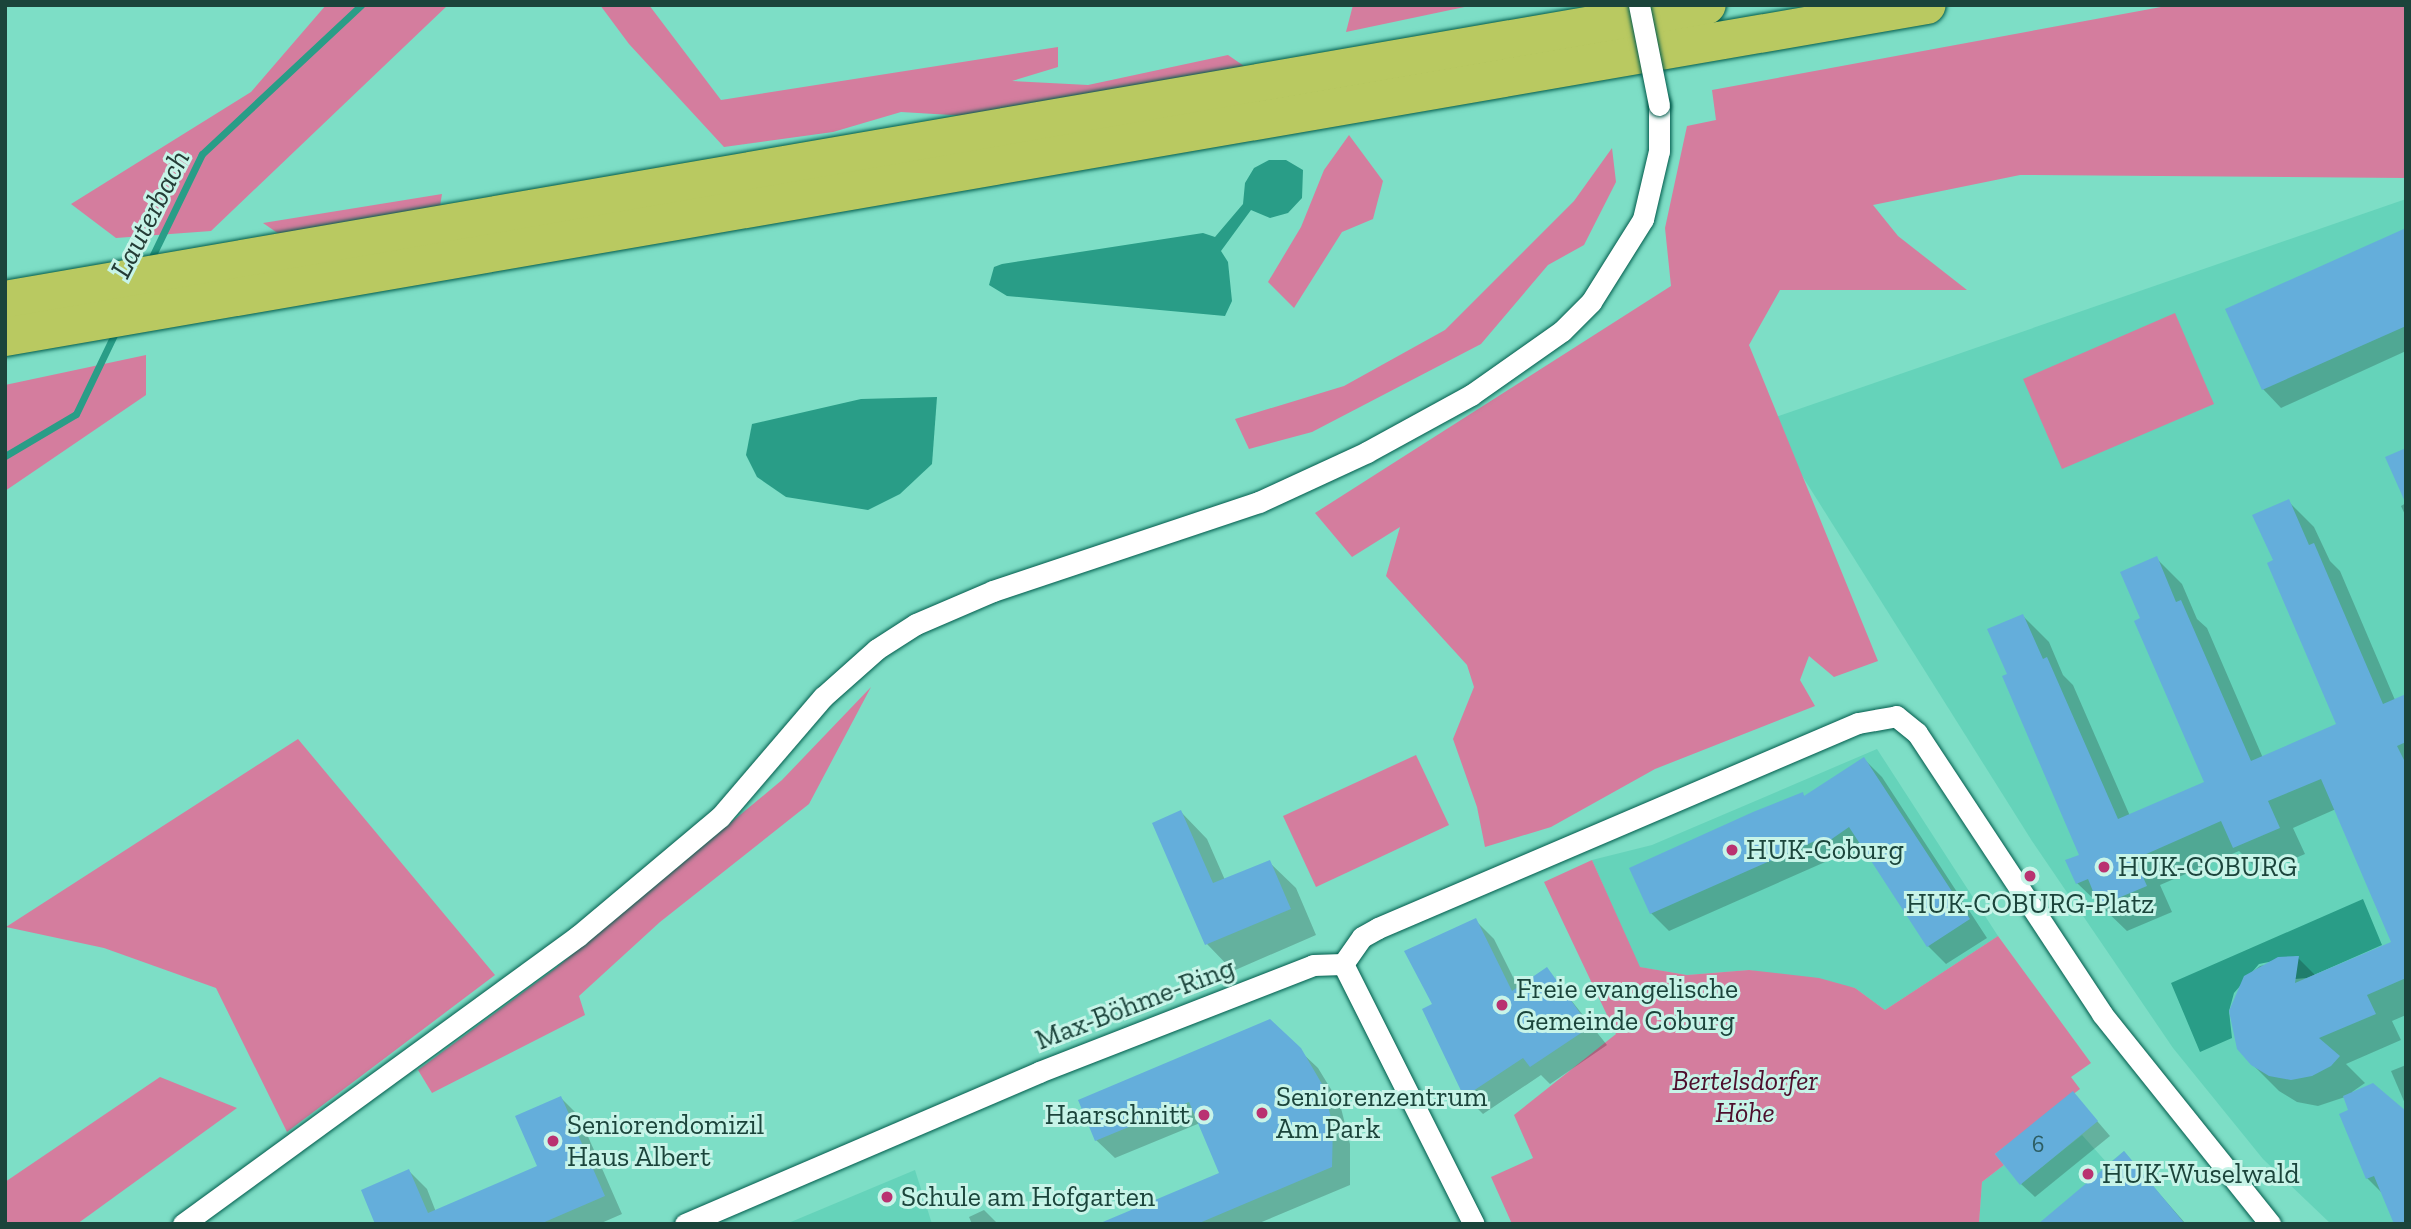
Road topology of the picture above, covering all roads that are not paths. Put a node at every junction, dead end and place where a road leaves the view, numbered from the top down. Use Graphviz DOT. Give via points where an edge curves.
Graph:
graph roads {
  1 [pos="1639,5"];
  2 [pos="1707,5"];
  3 [pos="1927,5"];
  4 [pos="5,300"];
  5 [pos="5,337"];
  6 [pos="1343,964"];
  7 [pos="183,1224"];
  8 [pos="685,1224"];
  9 [pos="1474,1224"];
  10 [pos="2270,1224"];
  1 -- 7 [label="street, bridge" via="1659,105 1660,151 1643,219 1591,302 1562,331 1430,420 1259,502 993,592 906,630 845,675 720,817 578,936"];
  2 -- 4 [label="highway"];
  3 -- 5 [label="highway"];
  6 -- 8 [label="street, Max-Böhme-Ring" via="1313,965 1039,1072"];
  6 -- 9 [label="street"];
  6 -- 10 [label="street" via="1362,937 1583,838 1887,715 1904,720 1917,733 2102,1014"];
}
